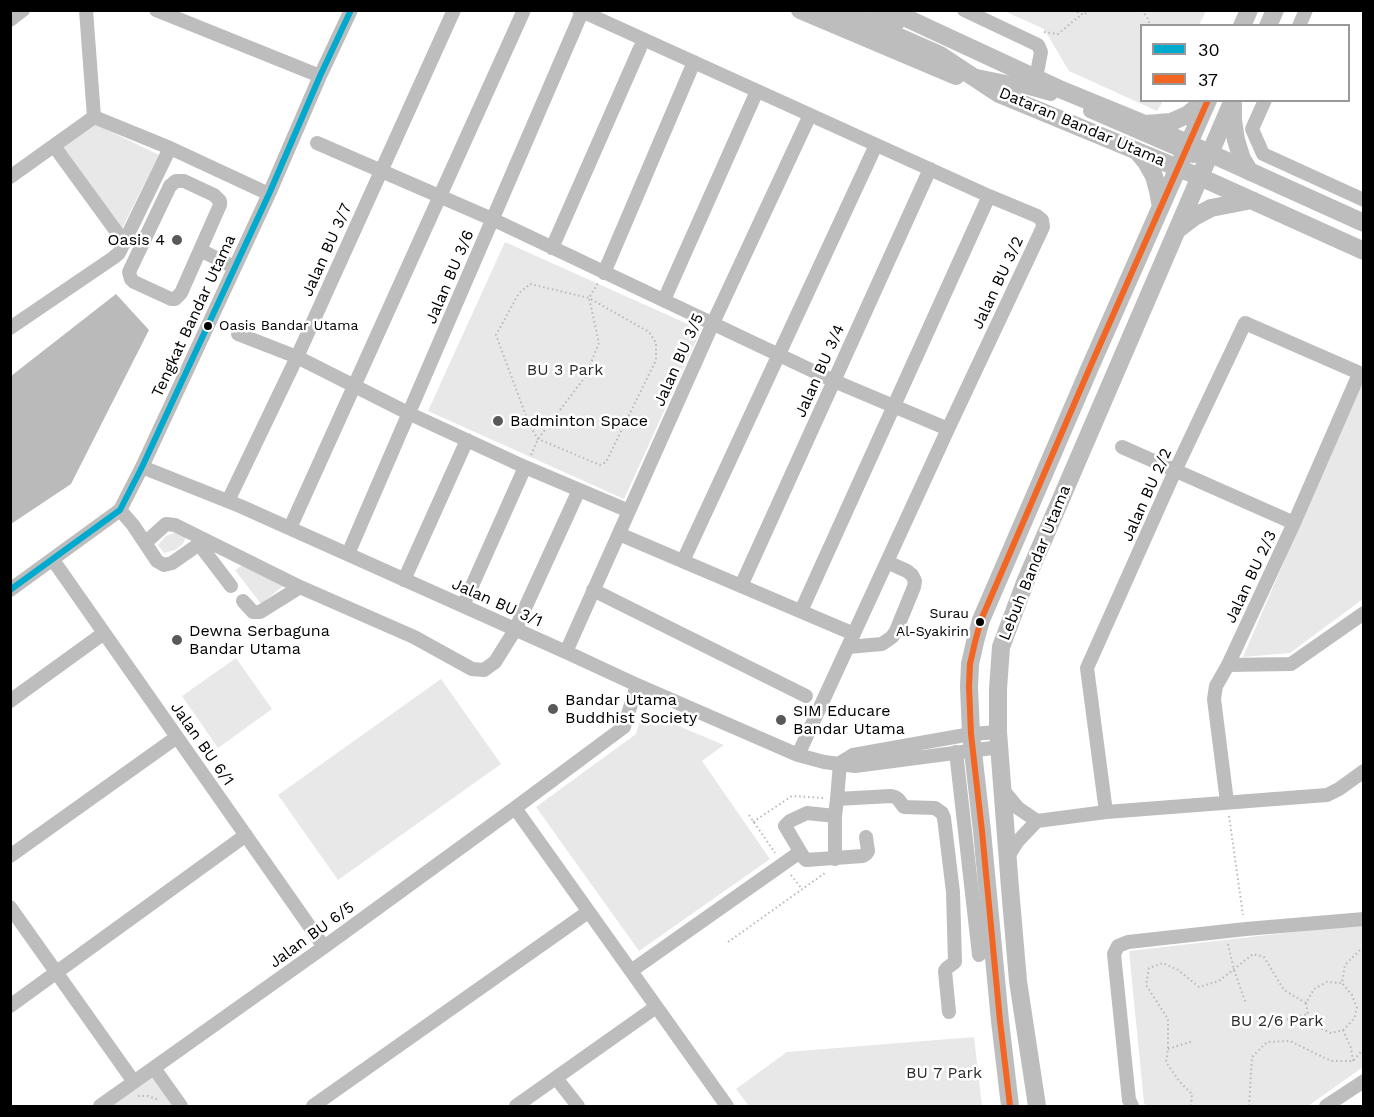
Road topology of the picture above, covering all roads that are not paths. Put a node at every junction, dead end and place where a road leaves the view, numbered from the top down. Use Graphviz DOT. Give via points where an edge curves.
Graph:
graph roads {
  1 [pos="23,10"];
  2 [pos="86,10"];
  3 [pos="156,10"];
  4 [pos="351,10"];
  5 [pos="454,10"];
  6 [pos="524,10"];
  7 [pos="800,10"];
  8 [pos="825,10"];
  9 [pos="838,10"];
  10 [pos="872,10"];
  11 [pos="890,10"];
  12 [pos="964,10"];
  13 [pos="1249,10"];
  14 [pos="1275,10"];
  15 [pos="1306,10"];
  16 [pos="580,11"];
  17 [pos="10,20"];
  18 [pos="1243,24"];
  19 [pos="1269,24"];
  20 [pos="1300,24"];
  21 [pos="640,48"];
  22 [pos="694,62"];
  23 [pos="320,76"];
  24 [pos="1036,78"];
  25 [pos="757,91"];
  26 [pos="999,94"];
  27 [pos="1051,94"];
  28 [pos="1204,102"];
  29 [pos="1206,102"];
  30 [pos="1232,102"];
  31 [pos="1233,102"];
  32 [pos="1264,102"];
  33 [pos="810,115"];
  34 [pos="94,117"];
  35 [pos="1145,124"];
  36 [pos="317,144"];
  37 [pos="1189,144"];
  38 [pos="876,145"];
  39 [pos="54,146"];
  40 [pos="170,148"];
  41 [pos="1137,151"];
  42 [pos="1210,153"];
  43 [pos="1179,168"];
  44 [pos="930,169"];
  45 [pos="381,171"];
  46 [pos="1250,172"];
  47 [pos="10,177"];
  48 [pos="1200,177"];
  49 [pos="269,194"];
  50 [pos="439,196"];
  51 [pos="989,196"];
  52 [pos="1252,200"];
  53 [pos="1161,207"];
  54 [pos="1317,209"];
  55 [pos="1362,209"];
  56 [pos="492,219"];
  57 [pos="1364,229"];
  58 [pos="1176,232"];
  59 [pos="124,242"];
  60 [pos="552,248"];
  61 [pos="200,250"];
  62 [pos="1364,251"];
  63 [pos="234,267"];
  64 [pos="604,273"];
  65 [pos="664,300"];
  66 [pos="713,323"];
  67 [pos="10,328"];
  68 [pos="238,334"];
  69 [pos="778,355"];
  70 [pos="297,357"];
  71 [pos="1361,374"];
  72 [pos="834,381"];
  73 [pos="355,386"];
  74 [pos="894,406"];
  75 [pos="408,413"];
  76 [pos="948,429"];
  77 [pos="467,440"];
  78 [pos="1122,447"];
  79 [pos="142,467"];
  80 [pos="525,467"];
  81 [pos="1175,471"];
  82 [pos="579,490"];
  83 [pos="228,501"];
  84 [pos="120,510"];
  85 [pos="629,511"];
  86 [pos="1294,523"];
  87 [pos="290,528"];
  88 [pos="619,534"];
  89 [pos="202,542"];
  90 [pos="145,543"];
  91 [pos="348,554"];
  92 [pos="53,560"];
  93 [pos="683,561"];
  94 [pos="887,562"];
  95 [pos="404,580"];
  96 [pos="231,586"];
  97 [pos="741,586"];
  98 [pos="300,587"];
  99 [pos="10,590"];
  100 [pos="594,590"];
  101 [pos="243,601"];
  102 [pos="463,606"];
  103 [pos="801,611"];
  104 [pos="1364,613"];
  105 [pos="515,630"];
  106 [pos="104,633"];
  107 [pos="851,640"];
  108 [pos="566,652"];
  109 [pos="1228,665"];
  110 [pos="637,686"];
  111 [pos="806,696"];
  112 [pos="10,700"];
  113 [pos="177,737"];
  114 [pos="999,739"];
  115 [pos="966,746"];
  116 [pos="798,755"];
  117 [pos="840,763"];
  118 [pos="1364,771"];
  119 [pos="1004,790"];
  120 [pos="831,799"];
  121 [pos="1227,802"];
  122 [pos="515,808"];
  123 [pos="1106,812"];
  124 [pos="835,816"];
  125 [pos="1037,820"];
  126 [pos="965,834"];
  127 [pos="246,836"];
  128 [pos="946,836"];
  129 [pos="866,837"];
  130 [pos="800,852"];
  131 [pos="1009,855"];
  132 [pos="10,856"];
  133 [pos="832,864"];
  134 [pos="10,907"];
  135 [pos="588,912"];
  136 [pos="1364,920"];
  137 [pos="324,947"];
  138 [pos="986,955"];
  139 [pos="955,956"];
  140 [pos="631,971"];
  141 [pos="57,972"];
  142 [pos="10,1006"];
  143 [pos="656,1006"];
  144 [pos="949,1012"];
  145 [pos="154,1068"];
  146 [pos="556,1078"];
  147 [pos="1364,1081"];
  148 [pos="136,1089"];
  149 [pos="100,1107"];
  150 [pos="181,1107"];
  151 [pos="313,1107"];
  152 [pos="516,1107"];
  153 [pos="578,1107"];
  154 [pos="728,1107"];
  155 [pos="1010,1107"];
  156 [pos="1037,1107"];
  157 [pos="1132,1107"];
  158 [pos="1326,1107"];
  1 -- 17 [label="street"];
  2 -- 34 [label="street"];
  3 -- 23 [label="street"];
  4 -- 23 [label="street, Tengkat Bandar Utama"];
  5 -- 45 [label="street, Jalan BU 3/7"];
  6 -- 50 [label="street"];
  7 -- 26 [label="main road"];
  8 -- 27 [label="street" via="981,78"];
  9 -- 26 [label="main road, Dataran Bandar Utama" via="940,55"];
  10 -- 27 [label="street"];
  11 -- 24 [label="main road, Dataran Bandar Utama"];
  12 -- 24 [label="street" via="1038,45 1041,52"];
  13 -- 18 [label="main road"];
  14 -- 19 [label="main road"];
  15 -- 20 [label="street"];
  16 -- 22 [label="street, Jalan BU 3/2"];
  16 -- 56 [label="street, Jalan BU 3/6"];
  21 -- 60 [label="street"];
  22 -- 25 [label="street, Jalan BU 3/2"];
  22 -- 64 [label="street"];
  23 -- 49 [label="street, Tengkat Bandar Utama"];
  24 -- 35 [label="main road, Dataran Bandar Utama"];
  25 -- 33 [label="street, Jalan BU 3/2"];
  25 -- 65 [label="street"];
  26 -- 41 [label="main road, Dataran Bandar Utama"];
  27 -- 54 [label="street"];
  28 -- 35 [label="main road" via="1171,122"];
  29 -- 37 [label="main road, Lebuh Bandar Utama"];
  30 -- 42 [label="main road, Lebuh Bandar Utama"];
  31 -- 46 [label="main road" via="1236,140"];
  32 -- 55 [label="street" via="1252,129 1263,154"];
  33 -- 38 [label="street, Jalan BU 3/2"];
  33 -- 66 [label="street, Jalan BU 3/5"];
  34 -- 39 [label="street"];
  34 -- 40 [label="street"];
  35 -- 37 [label="main road, Dataran Bandar Utama"];
  36 -- 45 [label="street"];
  37 -- 42 [label="main road, Dataran Bandar Utama"];
  37 -- 43 [label="main road, Lebuh Bandar Utama"];
  38 -- 44 [label="street, Jalan BU 3/2"];
  38 -- 69 [label="street"];
  39 -- 47 [label="street"];
  39 -- 59 [label="street"];
  40 -- 49 [label="street"];
  40 -- 59 [label="street"];
  41 -- 43 [label="main road, Dataran Bandar Utama"];
  41 -- 53 [label="main road" via="1154,176"];
  42 -- 46 [label="main road, Dataran Bandar Utama"];
  42 -- 48 [label="main road, Lebuh Bandar Utama"];
  43 -- 48 [label="main road, Dataran Bandar Utama"];
  43 -- 53 [label="main road, Lebuh Bandar Utama"];
  44 -- 51 [label="street, Jalan BU 3/2"];
  44 -- 72 [label="street, Jalan BU 3/4"];
  45 -- 50 [label="street"];
  45 -- 70 [label="street, Jalan BU 3/7"];
  46 -- 55 [label="main road, Dataran Bandar Utama"];
  48 -- 52 [label="main road, Dataran Bandar Utama"];
  48 -- 58 [label="main road, Lebuh Bandar Utama"];
  49 -- 63 [label="street, Tengkat Bandar Utama"];
  50 -- 56 [label="street"];
  50 -- 73 [label="street"];
  51 -- 74 [label="street"];
  51 -- 76 [label="street, Jalan BU 3/2" via="1037,216 1043,227"];
  52 -- 58 [label="main road" via="1211,208"];
  52 -- 62 [label="main road, Dataran Bandar Utama"];
  53 -- 115 [label="main road, Lebuh Bandar Utama" via="981,620 970,664"];
  54 -- 55 [label="street"];
  54 -- 57 [label="street"];
  56 -- 60 [label="street"];
  56 -- 75 [label="street, Jalan BU 3/6"];
  58 -- 114 [label="main road, Lebuh Bandar Utama" via="1004,636 998,689"];
  59 -- 67 [label="street" via="113,258"];
  60 -- 64 [label="street"];
  61 -- 61 [label="street" via="181,293 175,298 167,298 129,276 170,186 176,181 220,201"];
  61 -- 63 [label="street"];
  63 -- 79 [label="street, Tengkat Bandar Utama"];
  64 -- 65 [label="street"];
  65 -- 66 [label="street"];
  66 -- 69 [label="street"];
  66 -- 85 [label="street, Jalan BU 3/5"];
  68 -- 70 [label="street"];
  69 -- 72 [label="street"];
  69 -- 93 [label="street"];
  70 -- 73 [label="street"];
  70 -- 83 [label="street, Jalan BU 3/7"];
  71 -- 81 [label="street, Jalan BU 2/2" via="1245,323"];
  71 -- 86 [label="street, Jalan BU 2/3"];
  72 -- 74 [label="street"];
  72 -- 97 [label="street, Jalan BU 3/4"];
  73 -- 75 [label="street"];
  73 -- 87 [label="street"];
  74 -- 76 [label="street"];
  74 -- 103 [label="street"];
  75 -- 77 [label="street"];
  75 -- 91 [label="street, Jalan BU 3/6"];
  76 -- 94 [label="street, Jalan BU 3/2"];
  77 -- 80 [label="street"];
  77 -- 95 [label="street"];
  78 -- 81 [label="street"];
  79 -- 83 [label="street, Jalan BU 3/1"];
  79 -- 84 [label="street, Tengkat Bandar Utama"];
  80 -- 82 [label="street"];
  80 -- 102 [label="street"];
  81 -- 86 [label="street"];
  81 -- 123 [label="street, Jalan BU 2/2" via="1087,668"];
  82 -- 85 [label="street"];
  82 -- 105 [label="street"];
  83 -- 87 [label="street, Jalan BU 3/1"];
  84 -- 90 [label="street"];
  84 -- 92 [label="street, Tengkat Bandar Utama"];
  85 -- 88 [label="street, Jalan BU 3/5"];
  86 -- 109 [label="street, Jalan BU 2/3"];
  87 -- 91 [label="street, Jalan BU 3/1"];
  88 -- 93 [label="street"];
  88 -- 100 [label="street, Jalan BU 3/5"];
  89 -- 90 [label="street" via="170,524"];
  89 -- 90 [label="street" via="164,565"];
  89 -- 96 [label="street"];
  89 -- 98 [label="street"];
  91 -- 95 [label="street, Jalan BU 3/1"];
  92 -- 99 [label="street, Tengkat Bandar Utama"];
  92 -- 106 [label="street, Jalan BU 6/1"];
  93 -- 97 [label="street"];
  94 -- 107 [label="street, Jalan BU 3/2"];
  94 -- 107 [label="street" via="907,571 915,581 896,631 882,644"];
  95 -- 102 [label="street, Jalan BU 3/1"];
  97 -- 103 [label="street"];
  98 -- 101 [label="street" via="260,612 253,612"];
  98 -- 105 [label="street" via="414,637 478,671 495,662"];
  100 -- 108 [label="street, Jalan BU 3/5"];
  100 -- 111 [label="street"];
  102 -- 105 [label="street, Jalan BU 3/1"];
  103 -- 107 [label="street"];
  104 -- 109 [label="street" via="1291,664"];
  105 -- 108 [label="street, Jalan BU 3/1"];
  106 -- 112 [label="street"];
  106 -- 113 [label="street, Jalan BU 6/1"];
  107 -- 116 [label="street, Jalan BU 3/2"];
  108 -- 110 [label="street, Jalan BU 3/1"];
  109 -- 121 [label="street, Jalan BU 2/3" via="1216,686 1214,699"];
  110 -- 116 [label="street, Jalan BU 3/1"];
  110 -- 122 [label="street, Jalan BU 6/5" via="624,727"];
  113 -- 127 [label="street, Jalan BU 6/1"];
  113 -- 132 [label="street"];
  114 -- 115 [label="street, Jalan BU 3/1"];
  114 -- 119 [label="main road, Lebuh Bandar Utama"];
  115 -- 117 [label="street, Jalan BU 3/1" via="855,766"];
  115 -- 117 [label="street, Jalan BU 3/1" via="853,755"];
  115 -- 126 [label="street"];
  115 -- 138 [label="main road, Lebuh Bandar Utama" via="982,831"];
  116 -- 117 [label="street, Jalan BU 3/1"];
  117 -- 120 [label="street"];
  118 -- 121 [label="street" via="1327,795"];
  119 -- 125 [label="street" via="1018,808"];
  119 -- 131 [label="main road, Lebuh Bandar Utama"];
  120 -- 124 [label="street"];
  120 -- 128 [label="street" via="891,796 904,807 935,808 944,818"];
  121 -- 123 [label="street"];
  122 -- 135 [label="street"];
  122 -- 137 [label="street, Jalan BU 6/5"];
  123 -- 125 [label="street"];
  124 -- 130 [label="street" via="807,813 786,824"];
  124 -- 133 [label="street"];
  125 -- 131 [label="street"];
  126 -- 128 [label="street"];
  126 -- 138 [label="street"];
  127 -- 137 [label="street, Jalan BU 6/1"];
  127 -- 141 [label="street"];
  128 -- 139 [label="street"];
  129 -- 133 [label="street" via="866,854"];
  130 -- 133 [label="street" via="806,860"];
  130 -- 140 [label="street"];
  131 -- 156 [label="main road, Lebuh Bandar Utama" via="1018,981"];
  134 -- 141 [label="street"];
  135 -- 140 [label="street"];
  135 -- 151 [label="street"];
  136 -- 157 [label="street" via="1246,929 1118,946 1114,954"];
  137 -- 145 [label="street, Jalan BU 6/5"];
  138 -- 139 [label="street"];
  138 -- 155 [label="main road, Lebuh Bandar Utama"];
  139 -- 144 [label="street" via="955,962 945,971"];
  140 -- 143 [label="street"];
  141 -- 142 [label="street"];
  141 -- 148 [label="street"];
  143 -- 146 [label="street"];
  143 -- 154 [label="street"];
  145 -- 148 [label="street, Jalan BU 6/5"];
  145 -- 150 [label="street"];
  146 -- 152 [label="street"];
  146 -- 153 [label="street"];
  147 -- 158 [label="street"];
  148 -- 149 [label="street, Jalan BU 6/5"];
}
